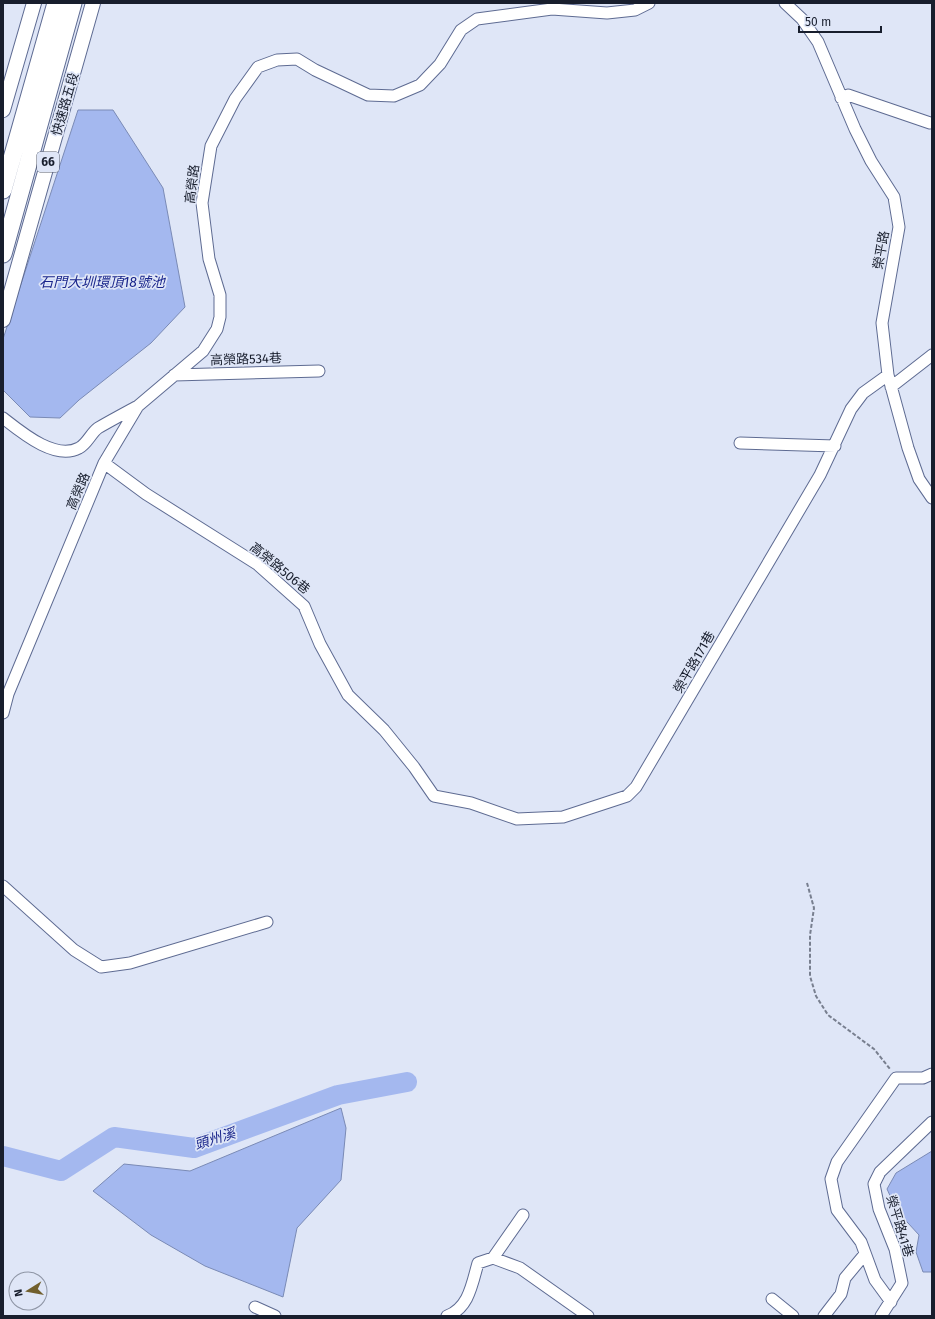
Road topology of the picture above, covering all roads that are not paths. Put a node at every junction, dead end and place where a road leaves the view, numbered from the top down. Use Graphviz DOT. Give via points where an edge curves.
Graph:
graph roads {
  1 [pos="34,3"];
  2 [pos="56,3"];
  3 [pos="73,3"];
  4 [pos="93,3"];
  5 [pos="649,3"];
  6 [pos="785,3"];
  7 [pos="842,98"];
  8 [pos="3,110"];
  9 [pos="930,123"];
  10 [pos="3,190"];
  11 [pos="3,254"];
  12 [pos="3,320"];
  13 [pos="932,355"];
  14 [pos="319,371"];
  15 [pos="174,375"];
  16 [pos="888,375"];
  17 [pos="891,387"];
  18 [pos="138,406"];
  19 [pos="3,418"];
  20 [pos="740,443"];
  21 [pos="835,446"];
  22 [pos="104,463"];
  23 [pos="932,498"];
  24 [pos="3,712"];
  25 [pos="434,796"];
  26 [pos="3,886"];
  27 [pos="267,922"];
  28 [pos="932,1074"];
  29 [pos="932,1122"];
  30 [pos="523,1215"];
  31 [pos="865,1254"];
  32 [pos="493,1258"];
  33 [pos="772,1299"];
  34 [pos="891,1302"];
  35 [pos="255,1307"];
  36 [pos="275,1316"];
  37 [pos="447,1316"];
  38 [pos="588,1316"];
  39 [pos="793,1316"];
  40 [pos="824,1316"];
  41 [pos="881,1316"];
  1 -- 8 [label="main road"];
  2 -- 10 [label="highway"];
  3 -- 11 [label="highway, 66"];
  4 -- 12 [label="main road, 快速路五段 / 66"];
  5 -- 15 [label="street, 高榮路" via="635,10 607,13 552,9 477,19 461,30 440,64 420,85 394,96 368,95 296,59 277,60 258,67 234,99 211,146 203,196 209,259 220,295 217,329 203,351"];
  6 -- 7 [label="street, 榮平路" via="802,19 818,42"];
  7 -- 9 [label="street" via="848,95"];
  7 -- 16 [label="street, 榮平路" via="871,161 894,197 899,227 882,323"];
  13 -- 17 [label="street"];
  14 -- 15 [label="street, 高榮路534巷"];
  15 -- 18 [label="street, 高榮路"];
  16 -- 17 [label="street, 榮平路"];
  16 -- 21 [label="street, 榮平路171巷" via="863,393 851,409"];
  17 -- 23 [label="street, 榮平路" via="919,479"];
  18 -- 19 [label="street" via="97,429 80,447 70,452 35,442"];
  18 -- 22 [label="street, 高榮路"];
  20 -- 21 [label="street"];
  21 -- 25 [label="street, 榮平路171巷" via="636,787 627,796 563,817 517,820 471,803"];
  22 -- 24 [label="street, 高榮路" via="8,694"];
  22 -- 25 [label="street, 高榮路506巷" via="146,494 257,564 304,606 320,644 348,695 384,730"];
  26 -- 27 [label="street" via="74,950 101,967 130,963"];
  28 -- 31 [label="street" via="923,1078 896,1078 837,1162 831,1179 837,1210 861,1242"];
  29 -- 34 [label="street, 榮平路41巷" via="880,1172 874,1184 879,1209 895,1249 902,1284"];
  30 -- 32 [label="street"];
  31 -- 34 [label="street" via="875,1280"];
  31 -- 40 [label="street" via="845,1278 841,1294"];
  32 -- 37 [label="street" via="478,1263 463,1306"];
  32 -- 38 [label="street" via="520,1268"];
  33 -- 39 [label="street"];
  34 -- 41 [label="street, 榮平路41巷"];
  35 -- 36 [label="street"];
}
